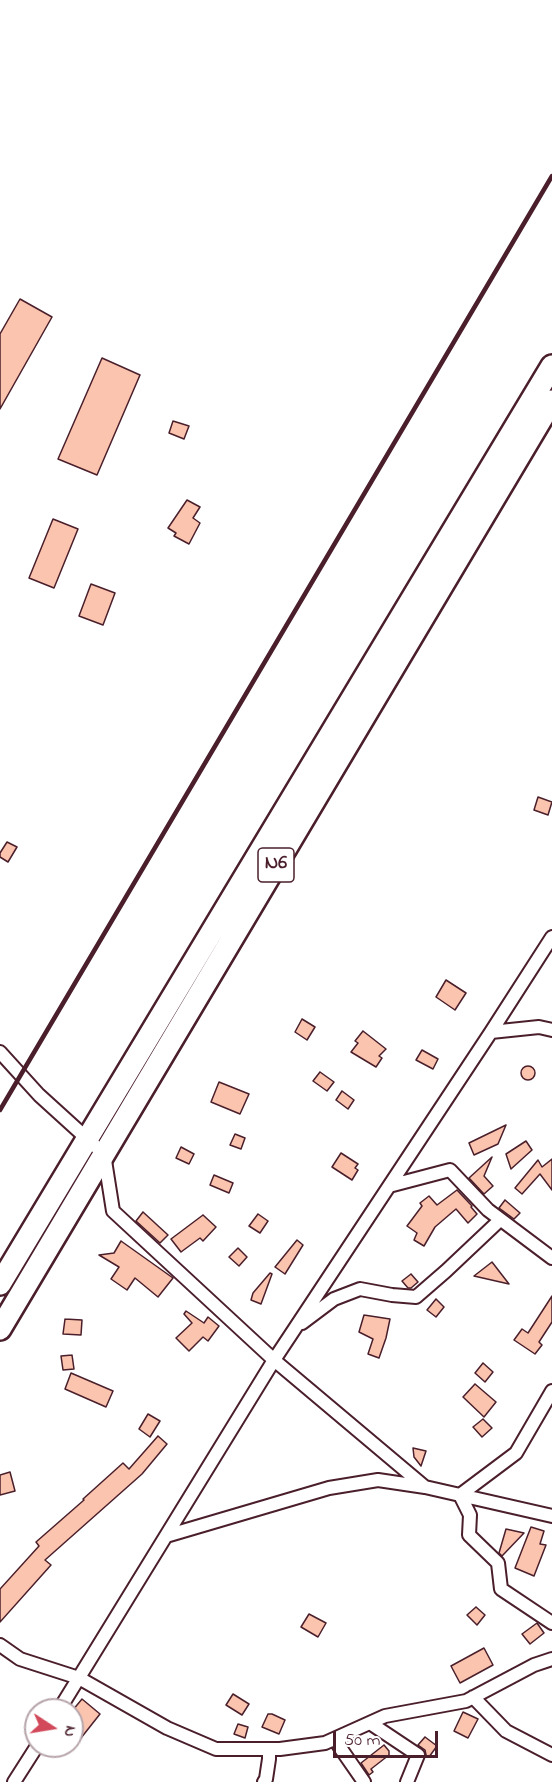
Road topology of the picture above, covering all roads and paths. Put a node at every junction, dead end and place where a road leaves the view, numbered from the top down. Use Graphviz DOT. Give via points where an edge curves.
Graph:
graph roads {
  1 [pos="552,366"];
  2 [pos="552,401"];
  3 [pos="552,937"];
  4 [pos="552,1030"];
  5 [pos="492,1032"];
  6 [pos="0,1052"];
  7 [pos="88,1138"];
  8 [pos="104,1154"];
  9 [pos="389,1186"];
  10 [pos="501,1220"];
  11 [pos="552,1258"];
  12 [pos="0,1284"];
  13 [pos="295,1328"];
  14 [pos="0,1329"];
  15 [pos="274,1360"];
  16 [pos="552,1391"];
  17 [pos="425,1487"];
  18 [pos="460,1495"];
  19 [pos="552,1516"];
  20 [pos="166,1536"];
  21 [pos="552,1623"];
  22 [pos="0,1646"];
  23 [pos="552,1659"];
  24 [pos="79,1678"];
  25 [pos="473,1697"];
  26 [pos="66,1698"];
  27 [pos="370,1723"];
  28 [pos="336,1738"];
  29 [pos="269,1749"];
  30 [pos="552,1755"];
  31 [pos="29,1758"];
  32 [pos="14,1782"];
  33 [pos="264,1782"];
  34 [pos="364,1782"];
  35 [pos="407,1782"];
  1 -- 7 [label="highway, N6"];
  2 -- 8 [label="highway, N6"];
  3 -- 5 [label="street"];
  4 -- 5 [label="street" via="539,1027"];
  5 -- 9 [label="street"];
  6 -- 7 [label="street" via="39,1095"];
  7 -- 8 [label="street"];
  7 -- 12 [label="highway, N6"];
  8 -- 14 [label="highway, N6"];
  8 -- 15 [label="street" via="113,1211"];
  9 -- 10 [label="street" via="450,1170"];
  9 -- 13 [label="street"];
  10 -- 11 [label="street"];
  10 -- 13 [label="street" via="416,1297 360,1289 334,1299"];
  13 -- 15 [label="street"];
  15 -- 17 [label="street"];
  15 -- 20 [label="street"];
  16 -- 18 [label="street" via="516,1453"];
  17 -- 18 [label="street"];
  17 -- 20 [label="street" via="378,1480 329,1488"];
  18 -- 19 [label="street"];
  18 -- 21 [label="street" via="470,1515 469,1535 498,1563 501,1589"];
  20 -- 24 [label="street"];
  22 -- 24 [label="street" via="20,1659"];
  23 -- 25 [label="street"];
  24 -- 26 [label="street"];
  24 -- 29 [label="street" via="167,1728 216,1749"];
  25 -- 27 [label="street" via="385,1716"];
  25 -- 30 [label="street" via="506,1731"];
  27 -- 28 [label="street"];
  27 -- 35 [label="street" via="418,1755"];
  28 -- 29 [label="street" via="325,1743"];
  28 -- 34 [label="street"];
  29 -- 33 [label="street"];
  31 -- 32 [label="street"];
}
